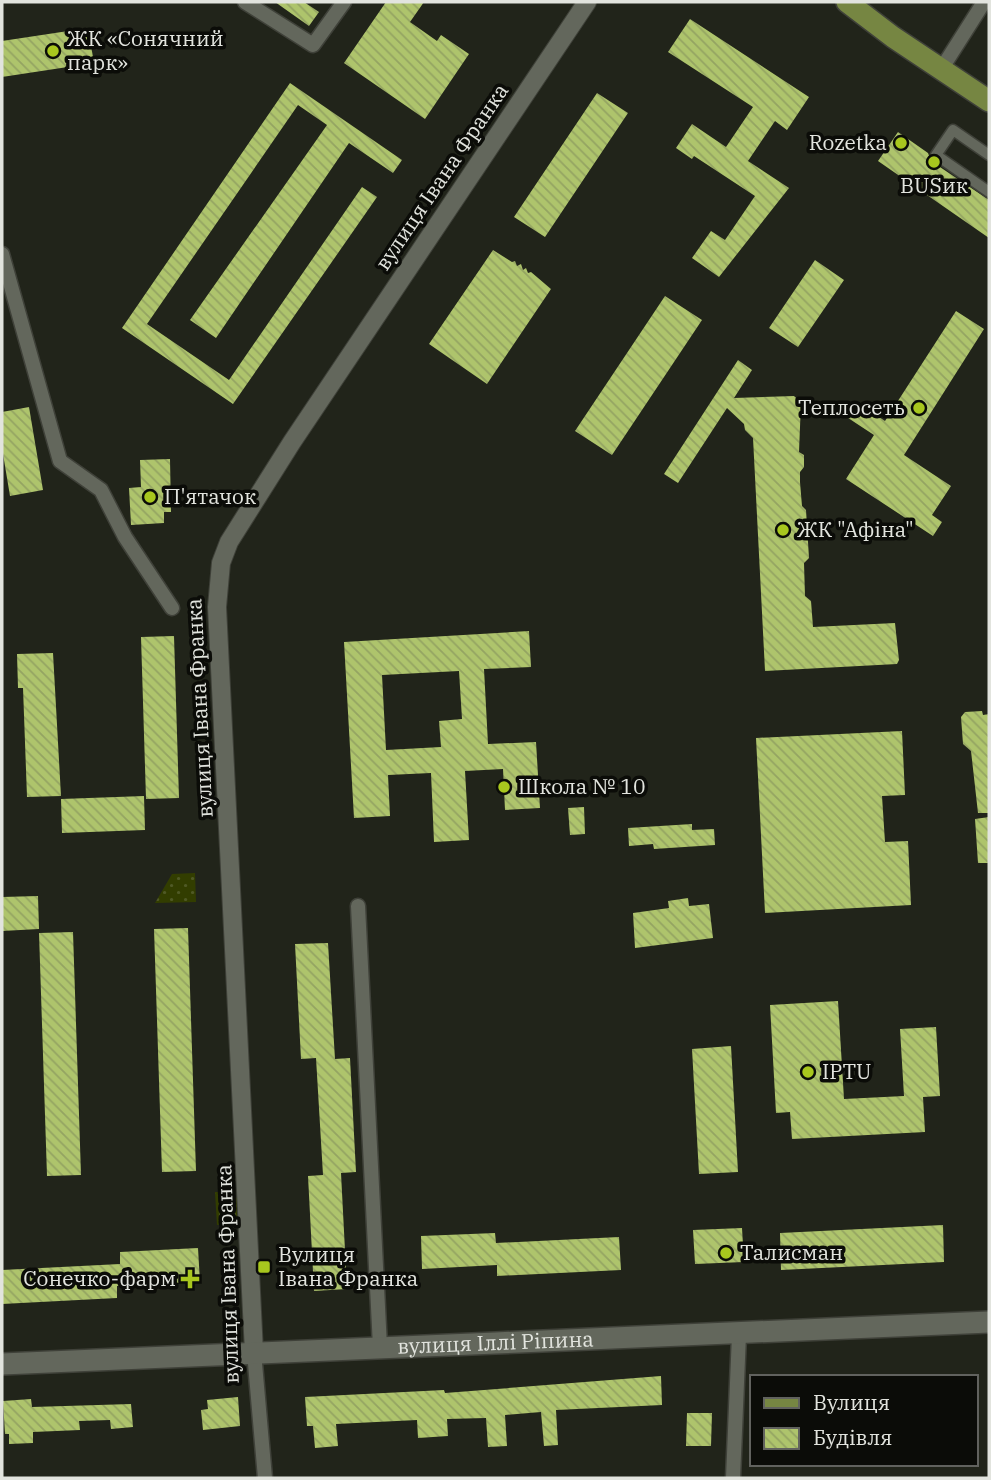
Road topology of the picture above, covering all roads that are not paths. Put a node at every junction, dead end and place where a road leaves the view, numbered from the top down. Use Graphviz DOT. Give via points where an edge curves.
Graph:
graph roads {
  1 [pos="245,2"];
  2 [pos="344,2"];
  3 [pos="587,2"];
  4 [pos="847,2"];
  5 [pos="984,2"];
  6 [pos="942,68"];
  7 [pos="989,101"];
  8 [pos="989,155"];
  9 [pos="989,192"];
  10 [pos="2,254"];
  11 [pos="172,608"];
  12 [pos="358,906"];
  13 [pos="989,1322"];
  14 [pos="739,1335"];
  15 [pos="380,1348"];
  16 [pos="254,1352"];
  17 [pos="2,1364"];
  18 [pos="265,1478"];
  19 [pos="733,1478"];
  1 -- 2 [label="street" via="313,45"];
  3 -- 16 [label="street, вулиця Івана Франка" via="292,442 229,542 221,563 217,607"];
  4 -- 6 [label="main road"];
  5 -- 6 [label="street"];
  6 -- 7 [label="main road"];
  8 -- 9 [label="street" via="953,130 936,155"];
  10 -- 11 [label="street" via="60,461 101,491"];
  12 -- 15 [label="street"];
  13 -- 14 [label="main road, вулиця Іллі Ріпина"];
  14 -- 15 [label="main road, вулиця Іллі Ріпина"];
  14 -- 19 [label="street"];
  15 -- 16 [label="main road, вулиця Іллі Ріпина"];
  16 -- 17 [label="main road, вулиця Іллі Ріпина"];
  16 -- 18 [label="street, вулиця Івана Франка"];
}
